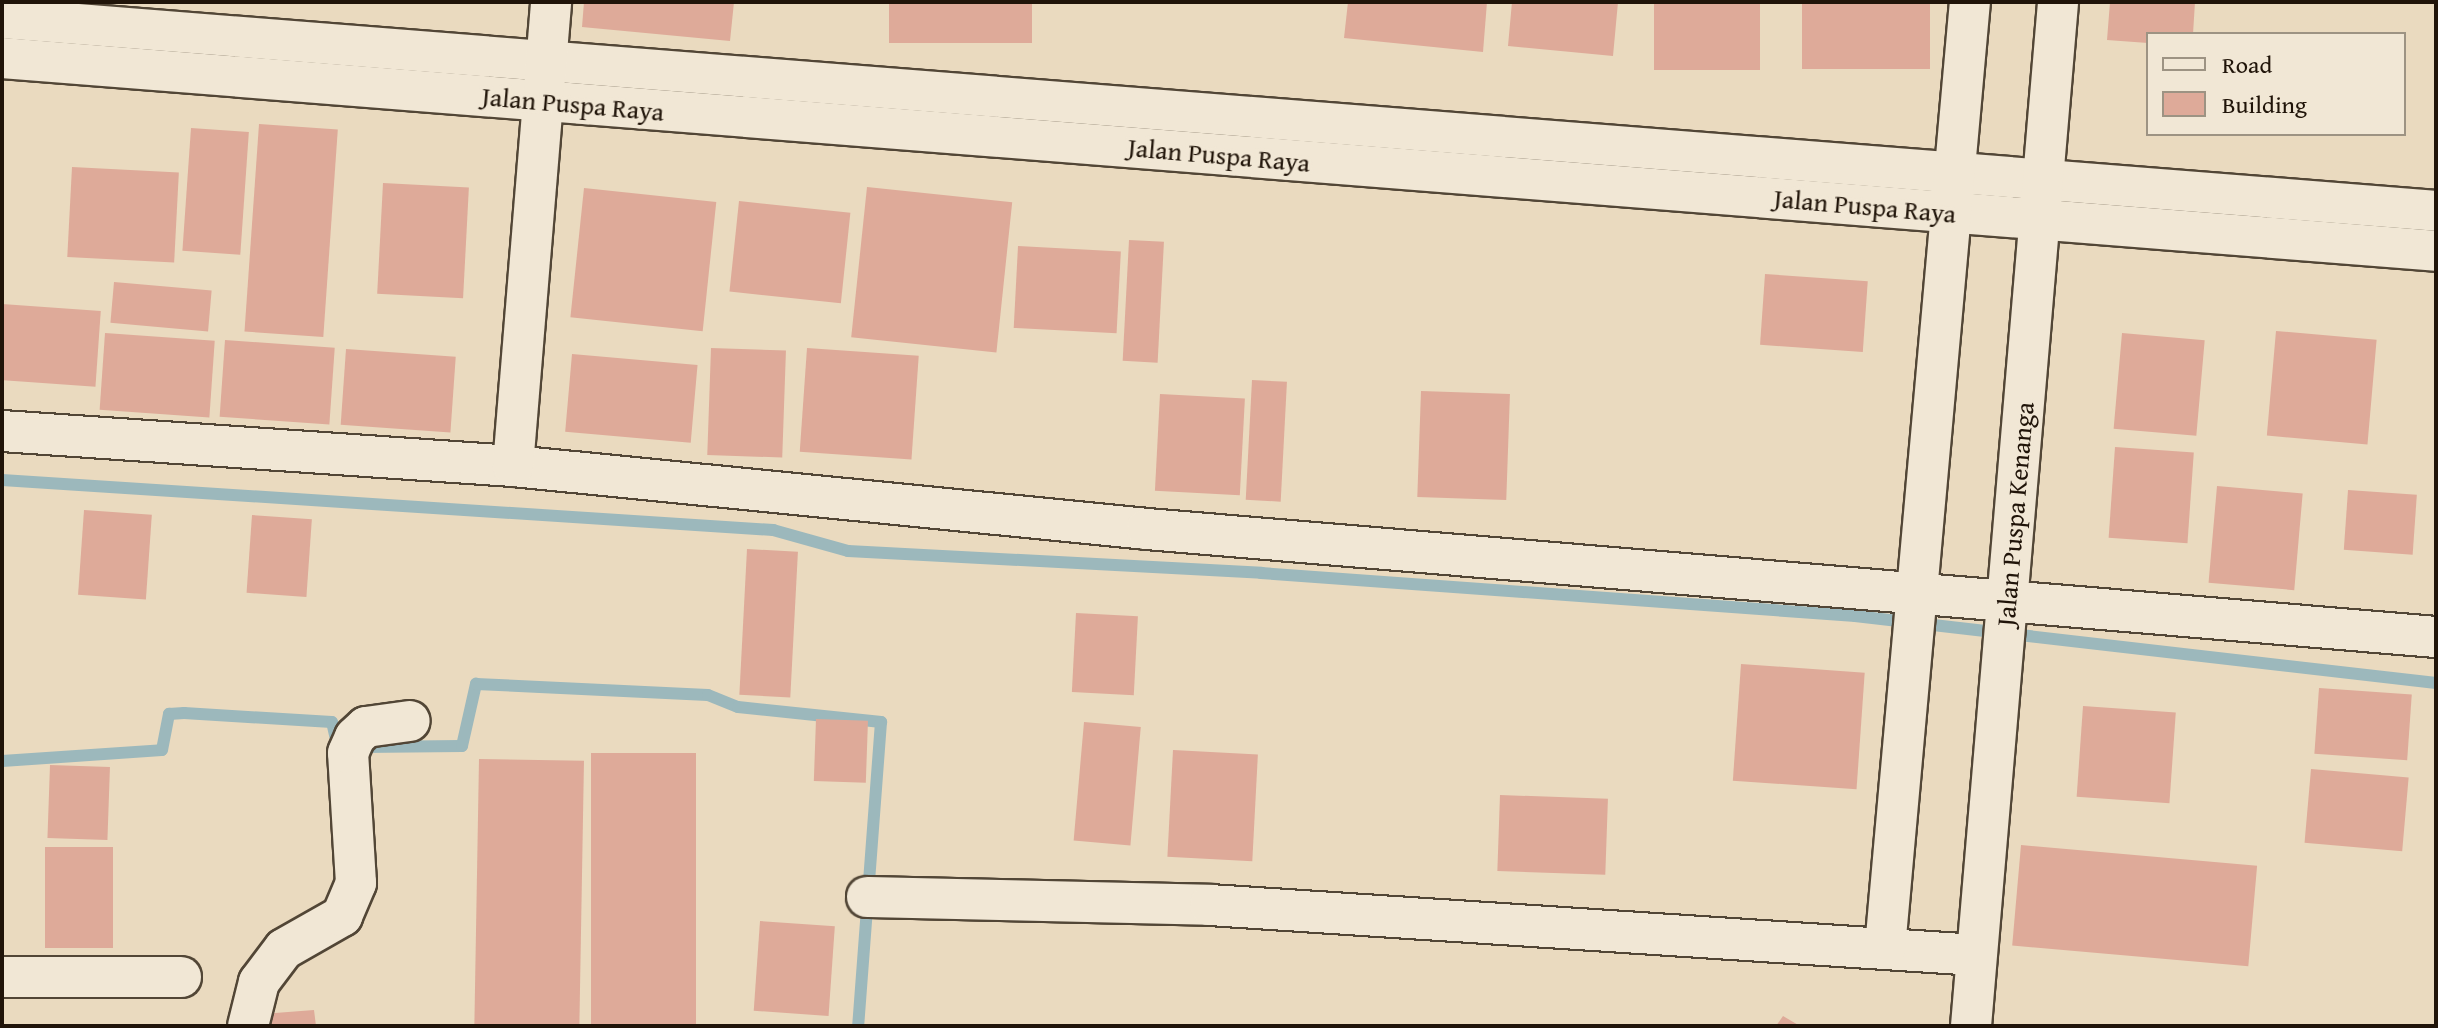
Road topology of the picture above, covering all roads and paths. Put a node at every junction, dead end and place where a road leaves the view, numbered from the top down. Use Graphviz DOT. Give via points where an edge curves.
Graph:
graph roads {
  1 [pos="551,2"];
  2 [pos="1970,2"];
  3 [pos="2058,2"];
  4 [pos="2,18"];
  5 [pos="2,58"];
  6 [pos="546,62"];
  7 [pos="542,101"];
  8 [pos="1957,173"];
  9 [pos="2045,179"];
  10 [pos="2436,211"];
  11 [pos="1951,213"];
  12 [pos="2040,220"];
  13 [pos="2436,251"];
  14 [pos="2,431"];
  15 [pos="513,466"];
  16 [pos="1918,591"];
  17 [pos="2008,599"];
  18 [pos="2436,637"];
  19 [pos="410,721"];
  20 [pos="867,897"];
  21 [pos="1885,948"];
  22 [pos="1976,955"];
  23 [pos="2,977"];
  24 [pos="181,977"];
  25 [pos="248,1026"];
  26 [pos="1971,1026"];
  1 -- 6 [label="street"];
  2 -- 8 [label="street"];
  3 -- 9 [label="street, Jalan Puspa Kenanga"];
  4 -- 6 [label="street, Jalan Puspa Raya"];
  5 -- 7 [label="street, Jalan Puspa Raya"];
  6 -- 7 [label="street"];
  6 -- 8 [label="street, Jalan Puspa Raya"];
  7 -- 11 [label="street, Jalan Puspa Raya"];
  7 -- 15 [label="street"];
  8 -- 9 [label="street, Jalan Puspa Raya"];
  8 -- 11 [label="street"];
  9 -- 10 [label="street, Jalan Puspa Raya"];
  9 -- 12 [label="street, Jalan Puspa Kenanga"];
  11 -- 12 [label="street, Jalan Puspa Raya"];
  11 -- 16 [label="street"];
  12 -- 13 [label="street, Jalan Puspa Raya"];
  12 -- 17 [label="street, Jalan Puspa Kenanga"];
  14 -- 15 [label="street"];
  15 -- 16 [label="street" via="1147,529"];
  16 -- 17 [label="street"];
  16 -- 21 [label="street"];
  17 -- 18 [label="street"];
  17 -- 22 [label="street, Jalan Puspa Kenanga"];
  19 -- 25 [label="street" via="366,727 355,737 348,753 356,883 342,916 284,949 267,971"];
  20 -- 21 [label="street" via="1210,905"];
  21 -- 22 [label="street"];
  22 -- 26 [label="street, Jalan Puspa Kenanga"];
  23 -- 24 [label="street"];
}
